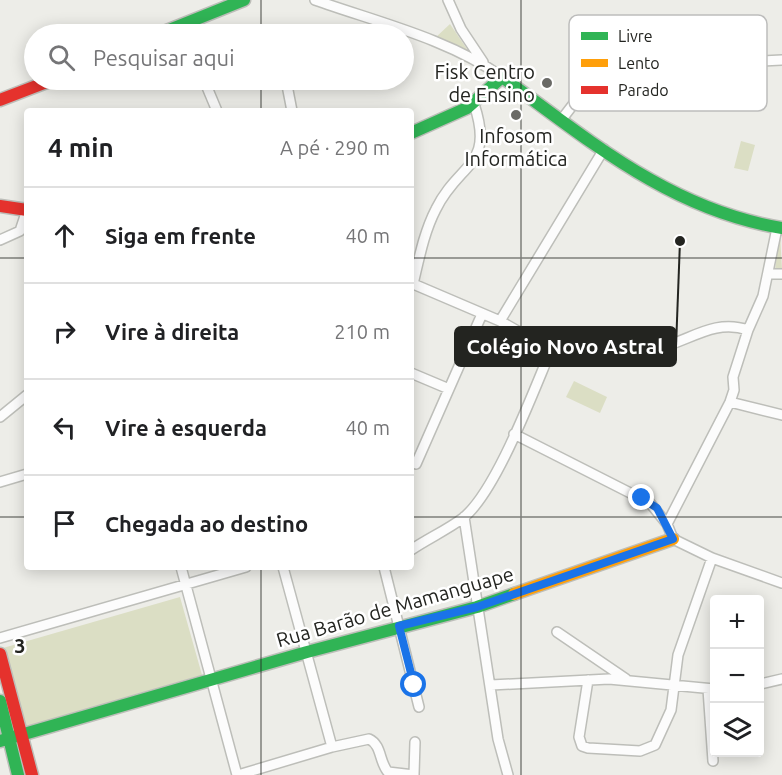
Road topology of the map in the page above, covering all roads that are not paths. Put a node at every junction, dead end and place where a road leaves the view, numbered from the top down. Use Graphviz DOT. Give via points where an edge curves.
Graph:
graph roads {
  1 [pos="244,0"];
  2 [pos="315,0"];
  3 [pos="448,0"];
  4 [pos="196,24"];
  5 [pos="382,24"];
  6 [pos="414,35"];
  7 [pos="782,60"];
  8 [pos="767,61"];
  9 [pos="484,64"];
  10 [pos="502,77"];
  11 [pos="26,90"];
  12 [pos="208,90"];
  13 [pos="288,90"];
  14 [pos="0,100"];
  15 [pos="474,104"];
  16 [pos="216,108"];
  17 [pos="291,108"];
  18 [pos="569,110"];
  19 [pos="562,119"];
  20 [pos="414,132"];
  21 [pos="604,149"];
  22 [pos="0,206"];
  23 [pos="24,210"];
  24 [pos="24,219"];
  25 [pos="780,228"];
  26 [pos="0,240"];
  27 [pos="768,274"];
  28 [pos="782,274"];
  29 [pos="414,277"];
  30 [pos="414,285"];
  31 [pos="482,314"];
  32 [pos="500,321"];
  33 [pos="748,330"];
  34 [pos="551,350"];
  35 [pos="414,374"];
  36 [pos="449,389"];
  37 [pos="24,397"];
  38 [pos="730,402"];
  39 [pos="782,415"];
  40 [pos="0,417"];
  41 [pos="514,434"];
  42 [pos="416,464"];
  43 [pos="24,475"];
  44 [pos="0,483"];
  45 [pos="464,517"];
  46 [pos="667,524"];
  47 [pos="673,539"];
  48 [pos="414,548"];
  49 [pos="711,558"];
  50 [pos="182,570"];
  51 [pos="236,570"];
  52 [pos="284,570"];
  53 [pos="385,570"];
  54 [pos="782,583"];
  55 [pos="186,585"];
  56 [pos="477,607"];
  57 [pos="399,626"];
  58 [pos="557,632"];
  59 [pos="0,638"];
  60 [pos="307,652"];
  61 [pos="0,654"];
  62 [pos="782,679"];
  63 [pos="211,680"];
  64 [pos="588,680"];
  65 [pos="628,680"];
  66 [pos="764,683"];
  67 [pos="490,685"];
  68 [pos="675,685"];
  69 [pos="710,689"];
  70 [pos="0,701"];
  71 [pos="711,703"];
  72 [pos="419,707"];
  73 [pos="22,735"];
  74 [pos="4,740"];
  75 [pos="415,742"];
  76 [pos="332,747"];
  77 [pos="713,761"];
  78 [pos="414,774"];
  79 [pos="18,775"];
  80 [pos="32,775"];
  81 [pos="238,775"];
  82 [pos="508,775"];
  1 -- 4 [label="street"];
  2 -- 5 [label="street"];
  3 -- 9 [label="street" via="461,30"];
  6 -- 9 [label="street"];
  7 -- 8 [label="street"];
  9 -- 10 [label="street"];
  10 -- 15 [label="street"];
  10 -- 19 [label="street"];
  11 -- 14 [label="street"];
  12 -- 16 [label="street"];
  13 -- 17 [label="street"];
  15 -- 20 [label="street"];
  15 -- 29 [label="street" via="481,129 479,153 436,207"];
  18 -- 19 [label="street"];
  19 -- 21 [label="street"];
  21 -- 25 [label="street" via="687,200 754,224"];
  21 -- 32 [label="street"];
  22 -- 23 [label="street"];
  24 -- 26 [label="street" via="20,231"];
  25 -- 27 [label="street"];
  27 -- 28 [label="street"];
  27 -- 33 [label="street"];
  30 -- 31 [label="street"];
  31 -- 32 [label="street"];
  31 -- 36 [label="street"];
  32 -- 34 [label="street"];
  33 -- 34 [label="street" via="717,326 646,350 566,338 557,341"];
  33 -- 38 [label="street" via="733,376"];
  34 -- 41 [label="street"];
  35 -- 36 [label="street"];
  36 -- 42 [label="street"];
  37 -- 40 [label="street"];
  38 -- 39 [label="street"];
  38 -- 46 [label="street"];
  41 -- 45 [label="street" via="491,480"];
  41 -- 46 [label="street" via="642,498 657,508"];
  43 -- 44 [label="street"];
  45 -- 48 [label="street"];
  45 -- 56 [label="street"];
  46 -- 47 [label="street"];
  47 -- 49 [label="street"];
  47 -- 56 [label="street, Rua Barão de Mamanguape"];
  49 -- 54 [label="street"];
  49 -- 68 [label="street" via="678,655"];
  50 -- 55 [label="street"];
  51 -- 55 [label="street"];
  52 -- 60 [label="street"];
  53 -- 57 [label="street"];
  55 -- 59 [label="street"];
  55 -- 63 [label="street"];
  56 -- 57 [label="street, Rua Barão de Mamanguape"];
  56 -- 67 [label="street"];
  57 -- 60 [label="street, Rua Barão de Mamanguape"];
  57 -- 72 [label="street"];
  58 -- 65 [label="street"];
  60 -- 63 [label="street, Rua Barão de Mamanguape"];
  60 -- 76 [label="street"];
  61 -- 73 [label="street"];
  62 -- 66 [label="street"];
  63 -- 73 [label="street, Rua Barão de Mamanguape"];
  63 -- 81 [label="street"];
  64 -- 65 [label="street"];
  64 -- 67 [label="street"];
  64 -- 68 [label="street" via="579,737 582,746 640,751 651,748 668,719"];
  65 -- 68 [label="street"];
  67 -- 82 [label="street"];
  68 -- 69 [label="street"];
  70 -- 74 [label="street"];
  71 -- 77 [label="street"];
  73 -- 74 [label="street, Rua Barão de Mamanguape"];
  73 -- 80 [label="street"];
  74 -- 79 [label="street"];
  75 -- 78 [label="street"];
  76 -- 78 [label="street" via="369,739 377,745 388,772"];
  76 -- 81 [label="street"];
}
